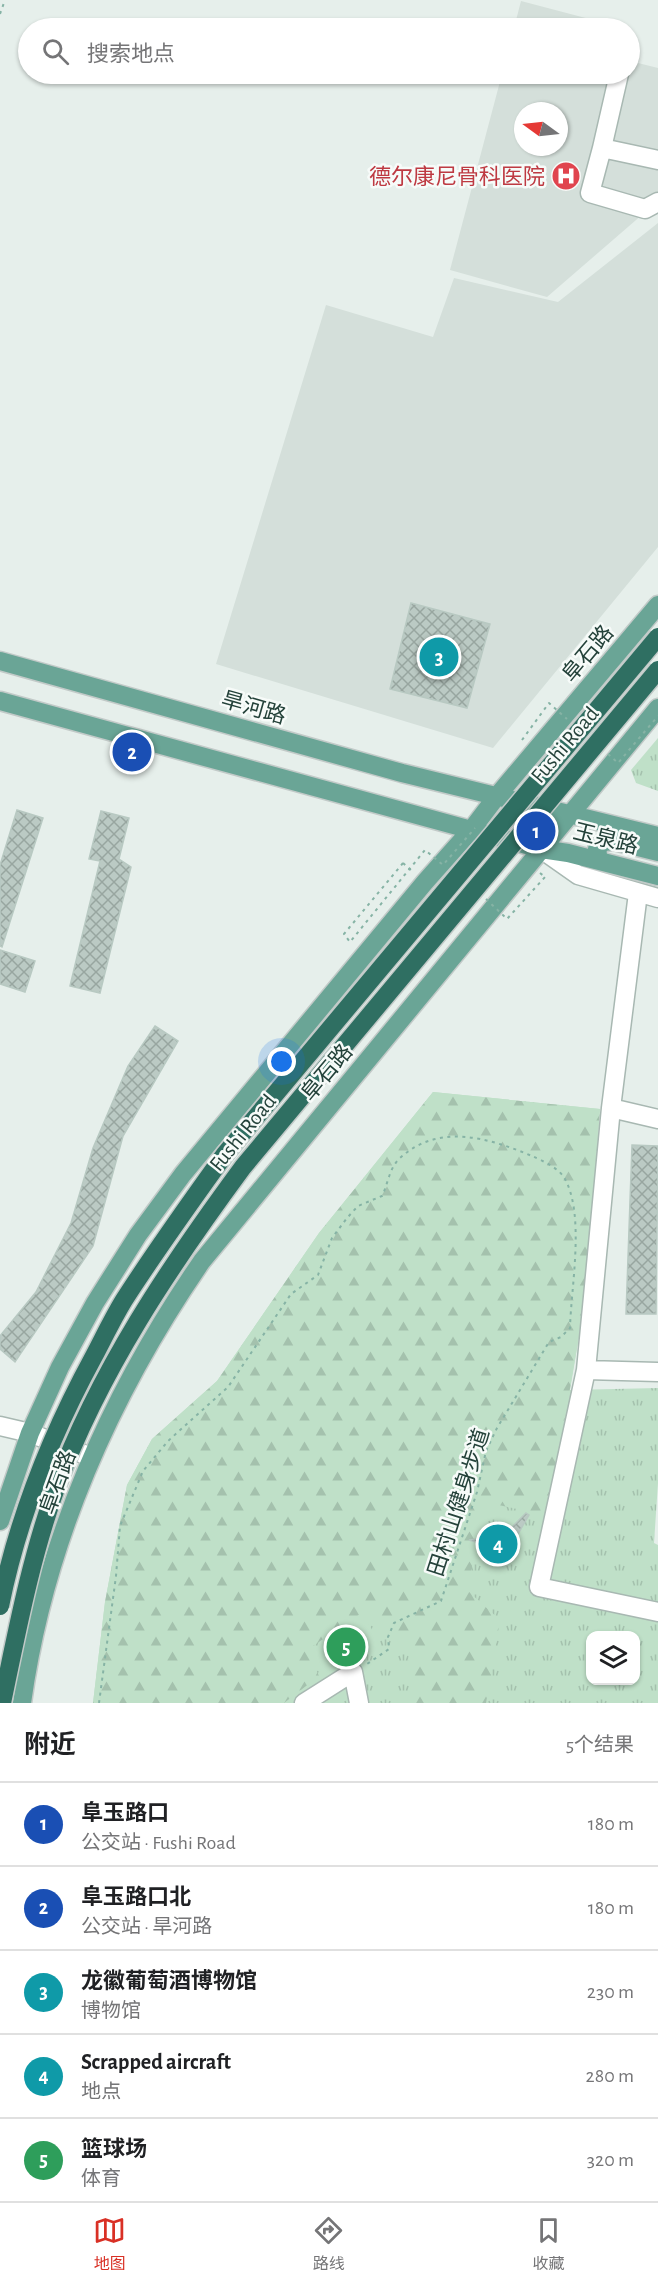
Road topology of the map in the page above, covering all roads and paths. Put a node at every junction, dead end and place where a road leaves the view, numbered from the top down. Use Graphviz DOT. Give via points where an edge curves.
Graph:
graph roads {
  1 [pos="5,0"];
  2 [pos="0,15"];
  3 [pos="617,84"];
  4 [pos="602,148"];
  5 [pos="658,160"];
  6 [pos="658,202"];
  7 [pos="658,605"];
  8 [pos="658,636"];
  9 [pos="0,661"];
  10 [pos="658,670"];
  11 [pos="0,701"];
  12 [pos="658,708"];
  13 [pos="658,716"];
  14 [pos="567,719"];
  15 [pos="522,740"];
  16 [pos="607,753"];
  17 [pos="497,796"];
  18 [pos="569,813"];
  19 [pos="473,829"];
  20 [pos="658,836"];
  21 [pos="541,849"];
  22 [pos="658,852"];
  23 [pos="599,861"];
  24 [pos="403,863"];
  25 [pos="658,876"];
  26 [pos="545,878"];
  27 [pos="638,893"];
  28 [pos="484,898"];
  29 [pos="658,898"];
  30 [pos="611,1108"];
  31 [pos="658,1119"];
  32 [pos="586,1370"];
  33 [pos="658,1372"];
  34 [pos="0,1426"];
  35 [pos="30,1433"];
  36 [pos="91,1457"];
  37 [pos="0,1521"];
  38 [pos="0,1606"];
  39 [pos="658,1611"];
  40 [pos="353,1672"];
  41 [pos="2,1703"];
  42 [pos="22,1703"];
  43 [pos="99,1703"];
  44 [pos="304,1703"];
  45 [pos="359,1703"];
  1 -- 2 [label="path"];
  3 -- 4 [label="street"];
  4 -- 5 [label="street"];
  4 -- 6 [label="street" via="590,193 645,209"];
  7 -- 17 [label="main road, 阜石路"];
  8 -- 38 [label="highway, Fushi Road, bridge" via="233,1144 173,1227 123,1302 66,1407 35,1480"];
  9 -- 17 [label="main road, 旱河路"];
  10 -- 41 [label="highway, Fushi Road, bridge" via="243,1167 190,1238 143,1312 87,1415 56,1488 30,1572"];
  11 -- 19 [label="main road"];
  12 -- 18 [label="main road, 阜石路"];
  13 -- 16 [label="path, bridge" via="618,763"];
  14 -- 15 [label="path, bridge" via="549,703"];
  17 -- 18 [label="main road, 旱河路"];
  17 -- 19 [label="main road, 阜石路"];
  18 -- 20 [label="main road, 旱河路"];
  18 -- 21 [label="main road, 阜石路"];
  19 -- 21 [label="main road, 玉泉路"];
  19 -- 24 [label="path, bridge" via="442,865 426,850 350,942 344,934"];
  19 -- 35 [label="main road, 阜石路" via="183,1173 95,1303"];
  21 -- 23 [label="main road, 玉泉路"];
  21 -- 27 [label="street" via="578,874"];
  21 -- 36 [label="main road, 阜石路" via="202,1261 162,1319"];
  22 -- 23 [label="main road" via="603,842 597,849"];
  23 -- 25 [label="main road, 玉泉路"];
  26 -- 28 [label="path, bridge" via="507,919"];
  27 -- 29 [label="street"];
  27 -- 30 [label="street"];
  30 -- 31 [label="street"];
  30 -- 32 [label="street"];
  32 -- 33 [label="street"];
  32 -- 39 [label="street" via="539,1587"];
  34 -- 35 [label="street"];
  35 -- 36 [label="street"];
  35 -- 37 [label="main road, 阜石路"];
  36 -- 42 [label="main road, 阜石路" via="44,1591"];
  40 -- 43 [label="path, 田村山健身步道" via="389,1649 388,1637 394,1623 441,1601 496,1428 549,1342 570,1328 576,1242 573,1204 565,1178 548,1163 477,1137 428,1141 398,1160 382,1196 358,1206 347,1218 332,1238 318,1275 291,1294 228,1387 168,1441 143,1471 120,1526"];
  40 -- 44 [label="street"];
  40 -- 45 [label="street"];
}
